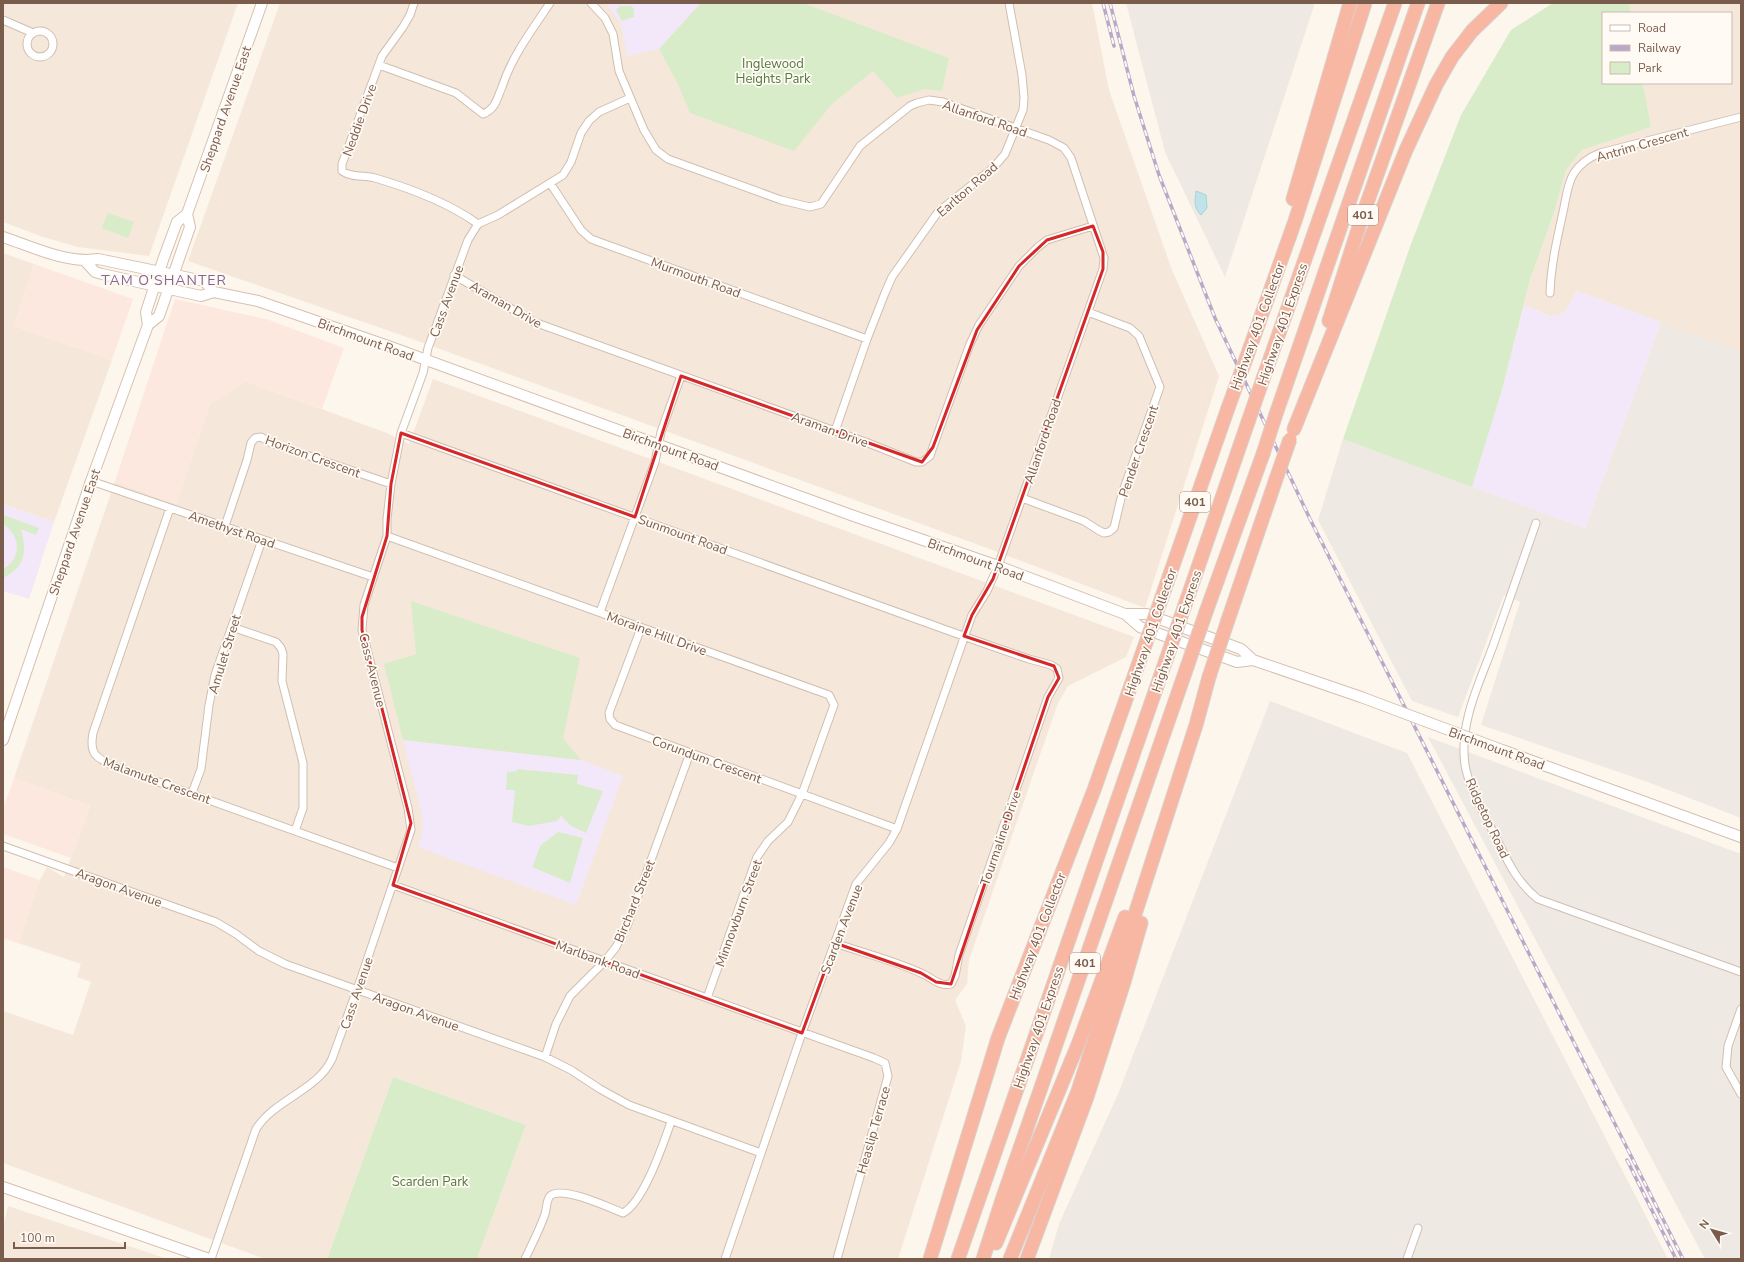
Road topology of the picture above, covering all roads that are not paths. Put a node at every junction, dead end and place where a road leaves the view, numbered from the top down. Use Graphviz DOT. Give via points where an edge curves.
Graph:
graph roads {
  1 [pos="262,3"];
  2 [pos="414,3"];
  3 [pos="550,3"];
  4 [pos="591,3"];
  5 [pos="1009,3"];
  6 [pos="1350,3"];
  7 [pos="1365,3"];
  8 [pos="1395,3"];
  9 [pos="1418,3"];
  10 [pos="1438,3"];
  11 [pos="1501,3"];
  12 [pos="3,20"];
  13 [pos="33,33"];
  14 [pos="379,65"];
  15 [pos="630,98"];
  16 [pos="1741,117"];
  17 [pos="1015,128"];
  18 [pos="550,183"];
  19 [pos="187,214"];
  20 [pos="478,224"];
  21 [pos="1094,226"];
  22 [pos="3,236"];
  23 [pos="85,261"];
  24 [pos="159,272"];
  25 [pos="1277,273"];
  26 [pos="174,274"];
  27 [pos="454,275"];
  28 [pos="155,286"];
  29 [pos="169,288"];
  30 [pos="214,292"];
  31 [pos="1550,293"];
  32 [pos="1088,312"];
  33 [pos="148,325"];
  34 [pos="867,339"];
  35 [pos="425,360"];
  36 [pos="681,376"];
  37 [pos="835,431"];
  38 [pos="401,433"];
  39 [pos="1292,434"];
  40 [pos="659,444"];
  41 [pos="91,481"];
  42 [pos="391,484"];
  43 [pos="1022,498"];
  44 [pos="170,508"];
  45 [pos="635,517"];
  46 [pos="1536,523"];
  47 [pos="225,526"];
  48 [pos="387,536"];
  49 [pos="262,540"];
  50 [pos="998,566"];
  51 [pos="373,577"];
  52 [pos="600,612"];
  53 [pos="1125,614"];
  54 [pos="232,627"];
  55 [pos="641,628"];
  56 [pos="964,636"];
  57 [pos="1253,660"];
  58 [pos="1196,725"];
  59 [pos="3,740"];
  60 [pos="690,753"];
  61 [pos="192,794"];
  62 [pos="802,794"];
  63 [pos="897,829"];
  64 [pos="295,831"];
  65 [pos="1741,837"];
  66 [pos="3,846"];
  67 [pos="398,868"];
  68 [pos="393,885"];
  69 [pos="835,943"];
  70 [pos="605,961"];
  71 [pos="1741,972"];
  72 [pos="358,990"];
  73 [pos="707,998"];
  74 [pos="1741,1009"];
  75 [pos="802,1033"];
  76 [pos="546,1057"];
  77 [pos="1741,1094"];
  78 [pos="671,1122"];
  79 [pos="761,1153"];
  80 [pos="3,1188"];
  81 [pos="1418,1228"];
  82 [pos="210,1259"];
  83 [pos="525,1259"];
  84 [pos="725,1259"];
  85 [pos="837,1259"];
  86 [pos="930,1259"];
  87 [pos="958,1259"];
  88 [pos="983,1259"];
  89 [pos="989,1259"];
  90 [pos="1010,1259"];
  91 [pos="1027,1259"];
  92 [pos="1407,1259"];
  1 -- 19 [label="main road, Sheppard Avenue East"];
  2 -- 14 [label="street, Neddie Drive" via="410,15 385,50"];
  3 -- 14 [label="street" via="509,67 496,103 484,114 456,93"];
  4 -- 15 [label="street, Allanford Road" via="605,18 613,34 618,71"];
  5 -- 17 [label="street, Earlton Road" via="1024,98 1023,110"];
  6 -- 25 [label="highway" via="1279,245"];
  7 -- 25 [label="highway, Highway 401 Collector / 401"];
  8 -- 87 [label="highway, Highway 401 Express / 401, bridge"];
  9 -- 88 [label="highway, Highway 401 Express / 401, bridge"];
  10 -- 39 [label="highway, 401" via="1361,220"];
  11 -- 39 [label="highway" via="1472,31 1452,57 1436,85 1406,150"];
  12 -- 13 [label="street"];
  14 -- 20 [label="street, Neddie Drive" via="342,164 342,172 373,177 428,197 466,215"];
  15 -- 17 [label="street, Allanford Road" via="644,130 662,155 677,163 766,195 810,207 821,204 860,146 917,103 929,100 943,102"];
  15 -- 18 [label="street" via="599,112 589,121 581,133 571,162 563,175"];
  16 -- 31 [label="street, Antrim Crescent" via="1600,153 1578,169 1566,194 1551,269"];
  17 -- 21 [label="street, Allanford Road" via="1058,144 1069,153"];
  17 -- 34 [label="street, Earlton Road" via="1000,161 938,212 905,259 885,293"];
  18 -- 20 [label="street" via="498,215"];
  18 -- 34 [label="street, Murmouth Road" via="578,226 591,239"];
  19 -- 24 [label="main road, Sheppard Avenue East" via="177,222"];
  19 -- 26 [label="main road, Sheppard Avenue East" via="190,227"];
  20 -- 27 [label="street, Cass Avenue" via="468,240"];
  21 -- 32 [label="street, Allanford Road" via="1103,252 1104,264"];
  21 -- 37 [label="street, Araman Drive" via="1047,240 1020,266 979,325 933,448 926,460 916,462"];
  22 -- 23 [label="main road, Birchmount Road" via="54,254"];
  23 -- 24 [label="main road, Birchmount Road" via="98,259"];
  23 -- 28 [label="main road, Birchmount Road" via="95,272"];
  24 -- 26 [label="main road, Birchmount Road"];
  24 -- 28 [label="main road, Sheppard Avenue East"];
  25 -- 86 [label="highway, Highway 401 Collector / 401, bridge" via="1088,804 998,1038"];
  26 -- 29 [label="main road, Sheppard Avenue East"];
  26 -- 30 [label="main road, Birchmount Road" via="204,281"];
  27 -- 35 [label="street, Cass Avenue"];
  27 -- 36 [label="street, Araman Drive" via="534,322"];
  28 -- 29 [label="main road, Birchmount Road"];
  28 -- 33 [label="main road, Sheppard Avenue East" via="146,312"];
  29 -- 30 [label="main road, Birchmount Road" via="202,296"];
  29 -- 33 [label="main road, Sheppard Avenue East" via="159,316"];
  30 -- 35 [label="main road, Birchmount Road" via="258,301"];
  32 -- 43 [label="street, Allanford Road"];
  32 -- 43 [label="street, Pender Crescent" via="1130,328 1139,336 1160,387 1122,494 1114,528 1104,533 1084,521"];
  33 -- 41 [label="main road, Sheppard Avenue East"];
  34 -- 37 [label="street, Earlton Road"];
  35 -- 38 [label="street, Cass Avenue" via="423,373"];
  35 -- 40 [label="main road, Birchmount Road"];
  36 -- 37 [label="street, Araman Drive"];
  36 -- 40 [label="street"];
  38 -- 42 [label="street, Cass Avenue"];
  38 -- 45 [label="street, Sunmount Road"];
  39 -- 58 [label="highway, 401, bridge" via="1209,676"];
  40 -- 45 [label="street"];
  40 -- 50 [label="main road, Birchmount Road"];
  41 -- 44 [label="street, Amethyst Road"];
  41 -- 59 [label="main road, Sheppard Avenue East"];
  42 -- 47 [label="street, Horizon Crescent" via="271,443 261,437 255,438 251,443"];
  42 -- 48 [label="street, Cass Avenue"];
  43 -- 50 [label="street, Allanford Road"];
  44 -- 47 [label="street, Amethyst Road"];
  44 -- 61 [label="street, Malamute Crescent" via="92,742 93,751 99,759"];
  45 -- 52 [label="street"];
  45 -- 56 [label="street, Sunmount Road"];
  46 -- 71 [label="street, Ridgetop Road" via="1478,683 1468,718 1464,752 1471,784 1510,867 1522,884 1538,899"];
  47 -- 49 [label="street, Amethyst Road"];
  48 -- 51 [label="street, Cass Avenue"];
  48 -- 52 [label="street, Moraine Hill Drive"];
  49 -- 51 [label="street, Amethyst Road"];
  49 -- 54 [label="street, Amulet Street"];
  50 -- 53 [label="main road, Birchmount Road"];
  50 -- 56 [label="street, Scarden Avenue"];
  51 -- 67 [label="street, Cass Avenue" via="364,605 362,630 411,823"];
  52 -- 55 [label="street, Moraine Hill Drive"];
  53 -- 57 [label="main road, Birchmount Road" via="1146,614 1241,649"];
  53 -- 57 [label="main road, Birchmount Road" via="1140,627 1237,662"];
  54 -- 61 [label="street, Amulet Street" via="215,675 201,769"];
  54 -- 64 [label="street" via="276,642 283,654 282,680 303,763 303,808"];
  55 -- 60 [label="street, Corundum Crescent" via="609,713 610,719 615,725"];
  55 -- 62 [label="street, Moraine Hill Drive" via="828,695 834,705"];
  56 -- 63 [label="street, Scarden Avenue"];
  56 -- 69 [label="street, Tourmaline Drive" via="1054,666 1059,678 1048,697 959,955 956,976 951,984 942,984 921,973"];
  57 -- 65 [label="main road, Birchmount Road, bridge" via="1360,696"];
  58 -- 89 [label="highway" via="1079,1042"];
  58 -- 90 [label="highway, 401" via="1078,1091"];
  58 -- 91 [label="highway" via="1124,982 1087,1097"];
  60 -- 62 [label="street, Corundum Crescent"];
  60 -- 70 [label="street, Birchard Street" via="627,926"];
  61 -- 64 [label="street, Malamute Crescent"];
  62 -- 63 [label="street, Corundum Crescent"];
  62 -- 73 [label="street, Minnowburn Street" via="788,822 768,841 757,857"];
  63 -- 69 [label="street, Scarden Avenue" via="856,884"];
  64 -- 67 [label="street, Malamute Crescent"];
  66 -- 72 [label="street, Aragon Avenue" via="216,922 259,951 285,964"];
  67 -- 68 [label="street, Cass Avenue"];
  68 -- 70 [label="street, Marlbank Road"];
  68 -- 72 [label="street, Cass Avenue"];
  69 -- 75 [label="street, Scarden Avenue"];
  70 -- 73 [label="street, Marlbank Road"];
  70 -- 76 [label="street, Birchard Street" via="570,996 556,1024"];
  72 -- 76 [label="street, Aragon Avenue"];
  72 -- 82 [label="street, Cass Avenue" via="328,1068 270,1112 256,1129"];
  73 -- 75 [label="street, Marlbank Road"];
  74 -- 77 [label="street" via="1728,1046 1726,1067"];
  75 -- 79 [label="street, Scarden Avenue"];
  75 -- 85 [label="street, Heaslip Terrace" via="885,1064 888,1076"];
  76 -- 78 [label="street, Aragon Avenue" via="629,1105"];
  78 -- 79 [label="street, Aragon Avenue"];
  78 -- 83 [label="street" via="655,1165 630,1210 623,1213 598,1202 562,1193 554,1194 547,1203"];
  79 -- 84 [label="street, Scarden Avenue"];
  80 -- 82 [label="main road"];
  81 -- 92 [label="street"];
}
